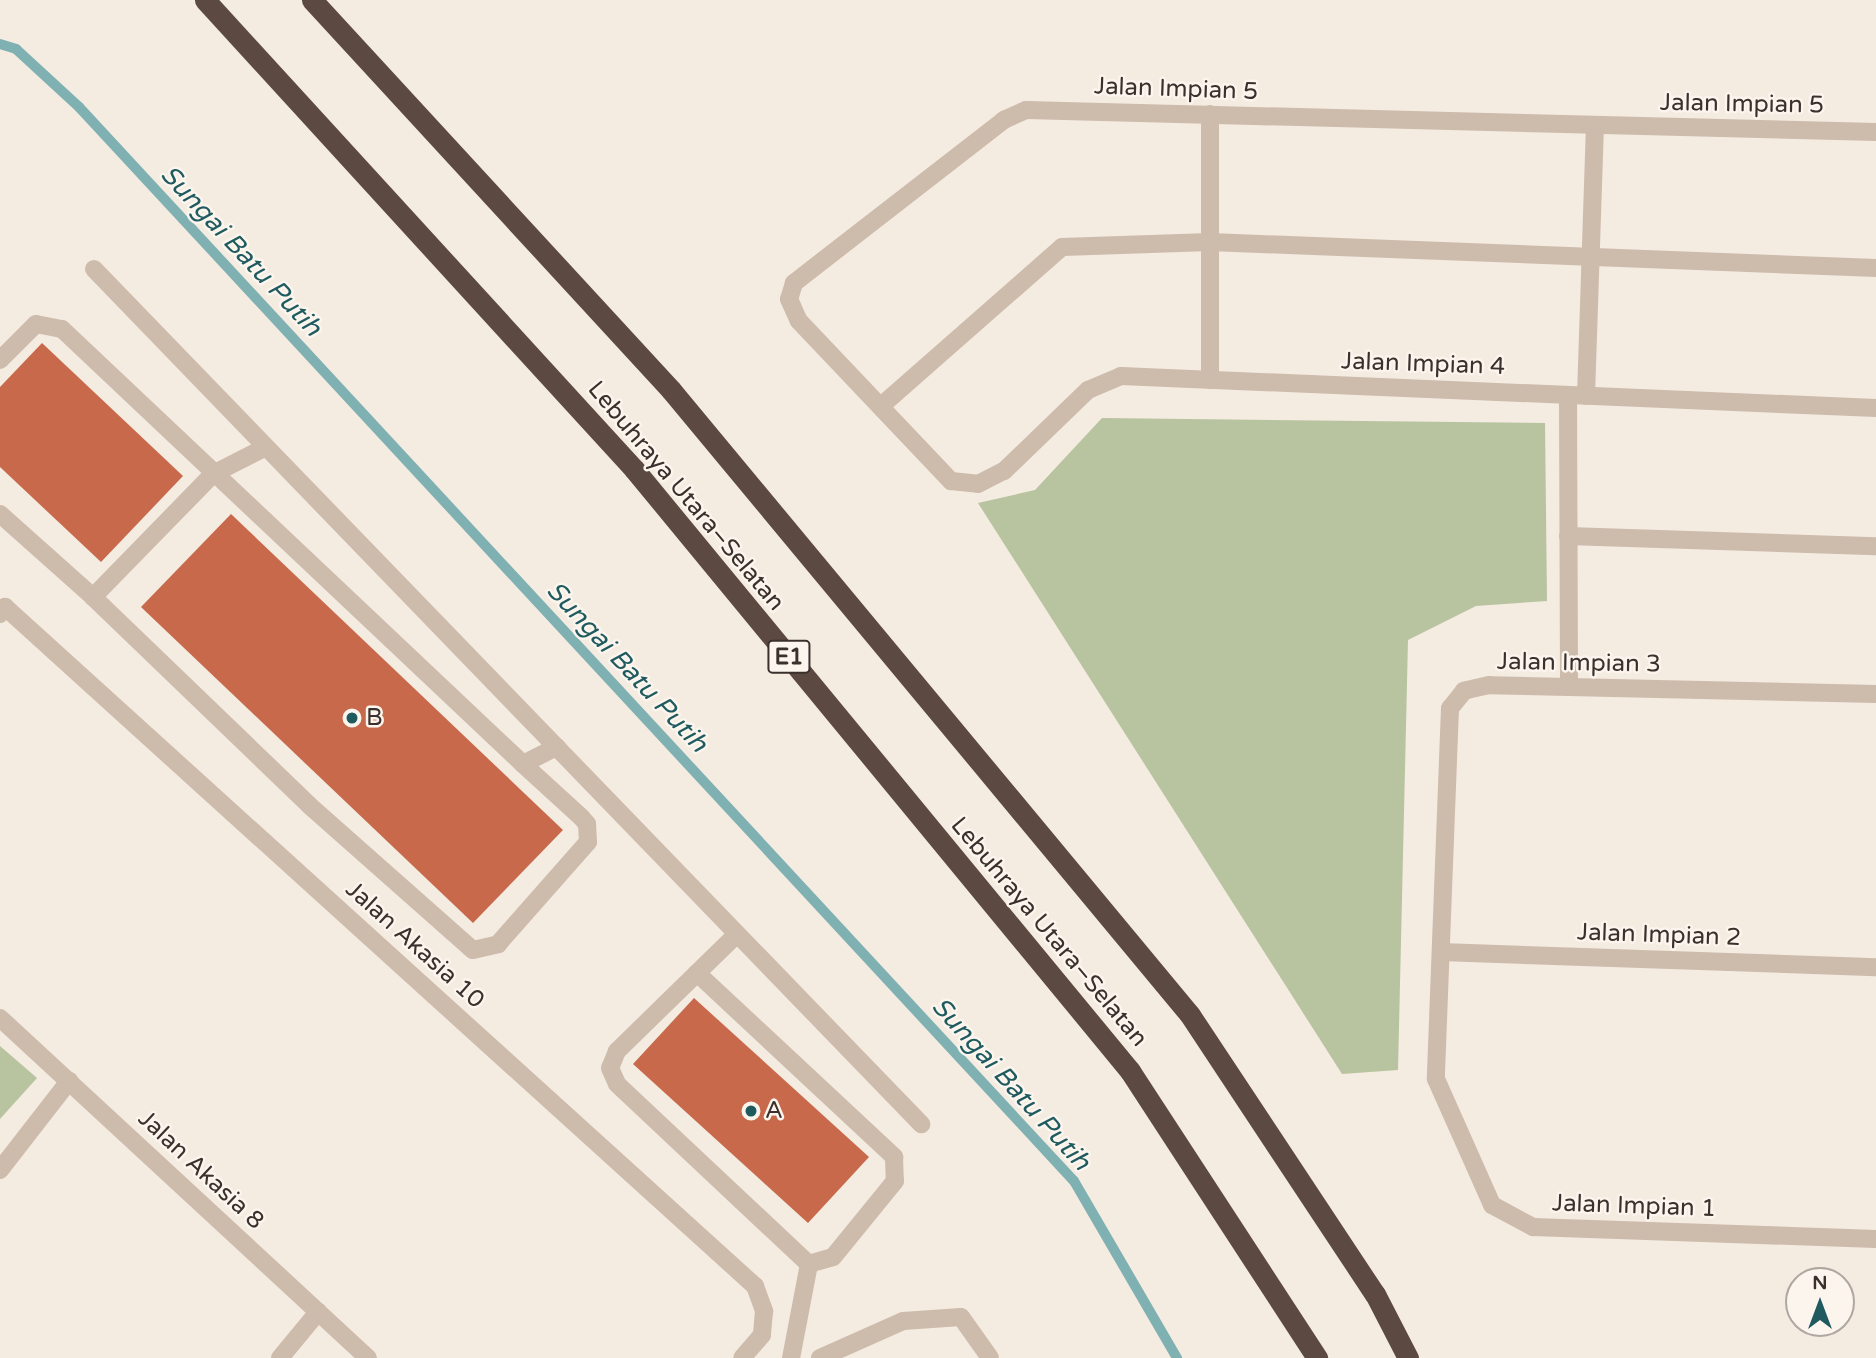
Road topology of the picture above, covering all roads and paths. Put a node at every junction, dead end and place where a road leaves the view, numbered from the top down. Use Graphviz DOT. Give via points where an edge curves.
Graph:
graph roads {
  1 [pos="205,0"];
  2 [pos="312,0"];
  3 [pos="1210,114"];
  4 [pos="1595,125"];
  5 [pos="1876,132"];
  6 [pos="1210,242"];
  7 [pos="1590,258"];
  8 [pos="1876,268"];
  9 [pos="94,269"];
  10 [pos="0,360"];
  11 [pos="1210,380"];
  12 [pos="1577,395"];
  13 [pos="881,406"];
  14 [pos="1876,408"];
  15 [pos="266,447"];
  16 [pos="213,474"];
  17 [pos="951,481"];
  18 [pos="0,514"];
  19 [pos="1568,536"];
  20 [pos="1876,547"];
  21 [pos="93,597"];
  22 [pos="2,608"];
  23 [pos="1569,687"];
  24 [pos="1876,694"];
  25 [pos="557,747"];
  26 [pos="523,764"];
  27 [pos="737,934"];
  28 [pos="1441,952"];
  29 [pos="1876,967"];
  30 [pos="697,973"];
  31 [pos="0,1018"];
  32 [pos="69,1081"];
  33 [pos="921,1124"];
  34 [pos="0,1170"];
  35 [pos="1876,1239"];
  36 [pos="809,1264"];
  37 [pos="318,1312"];
  38 [pos="280,1358"];
  39 [pos="368,1358"];
  40 [pos="742,1358"];
  41 [pos="791,1358"];
  42 [pos="820,1358"];
  43 [pos="990,1358"];
  44 [pos="1317,1358"];
  45 [pos="1408,1358"];
  1 -- 44 [label="highway, Lebuhraya Utara–Selatan / E1" via="634,469 1130,1071"];
  2 -- 45 [label="highway" via="671,390 1190,1015 1375,1294"];
  3 -- 4 [label="street, Jalan Impian 5"];
  3 -- 6 [label="street"];
  3 -- 13 [label="street, Jalan Impian 5" via="1018,112 794,283 789,299 799,321"];
  4 -- 5 [label="street, Jalan Impian 5"];
  4 -- 7 [label="street"];
  6 -- 7 [label="street"];
  6 -- 11 [label="street"];
  6 -- 13 [label="street" via="1062,247"];
  7 -- 8 [label="street"];
  7 -- 12 [label="street"];
  9 -- 15 [label="street"];
  10 -- 16 [label="street" via="36,324 54,324"];
  11 -- 12 [label="street, Jalan Impian 4"];
  11 -- 17 [label="street, Jalan Impian 4" via="1121,376 1104,380 1004,471 978,484"];
  12 -- 14 [label="street, Jalan Impian 4"];
  12 -- 19 [label="street"];
  13 -- 17 [label="street, Jalan Impian 5"];
  15 -- 16 [label="street"];
  15 -- 25 [label="street"];
  16 -- 21 [label="street"];
  16 -- 26 [label="street"];
  18 -- 21 [label="street"];
  19 -- 20 [label="street"];
  19 -- 23 [label="street"];
  21 -- 26 [label="street" via="310,806 473,950 498,944 588,842 587,824"];
  22 -- 40 [label="street, Jalan Akasia 10" via="755,1286 764,1311 761,1335"];
  23 -- 24 [label="street, Jalan Impian 3"];
  23 -- 28 [label="street, Jalan Impian 3" via="1489,685 1464,691 1450,708"];
  25 -- 26 [label="street"];
  25 -- 27 [label="street"];
  27 -- 30 [label="street"];
  27 -- 33 [label="street"];
  28 -- 29 [label="street, Jalan Impian 2"];
  28 -- 35 [label="street, Jalan Impian 1" via="1436,1079 1492,1205 1533,1227"];
  30 -- 36 [label="street" via="617,1051 610,1068 612,1077"];
  30 -- 36 [label="street" via="894,1157 895,1181 833,1257"];
  31 -- 32 [label="street, Jalan Akasia 8"];
  32 -- 34 [label="street"];
  32 -- 37 [label="street, Jalan Akasia 8"];
  36 -- 41 [label="street"];
  37 -- 38 [label="street"];
  37 -- 39 [label="street, Jalan Akasia 8"];
  42 -- 43 [label="street" via="903,1321 961,1317"];
}
